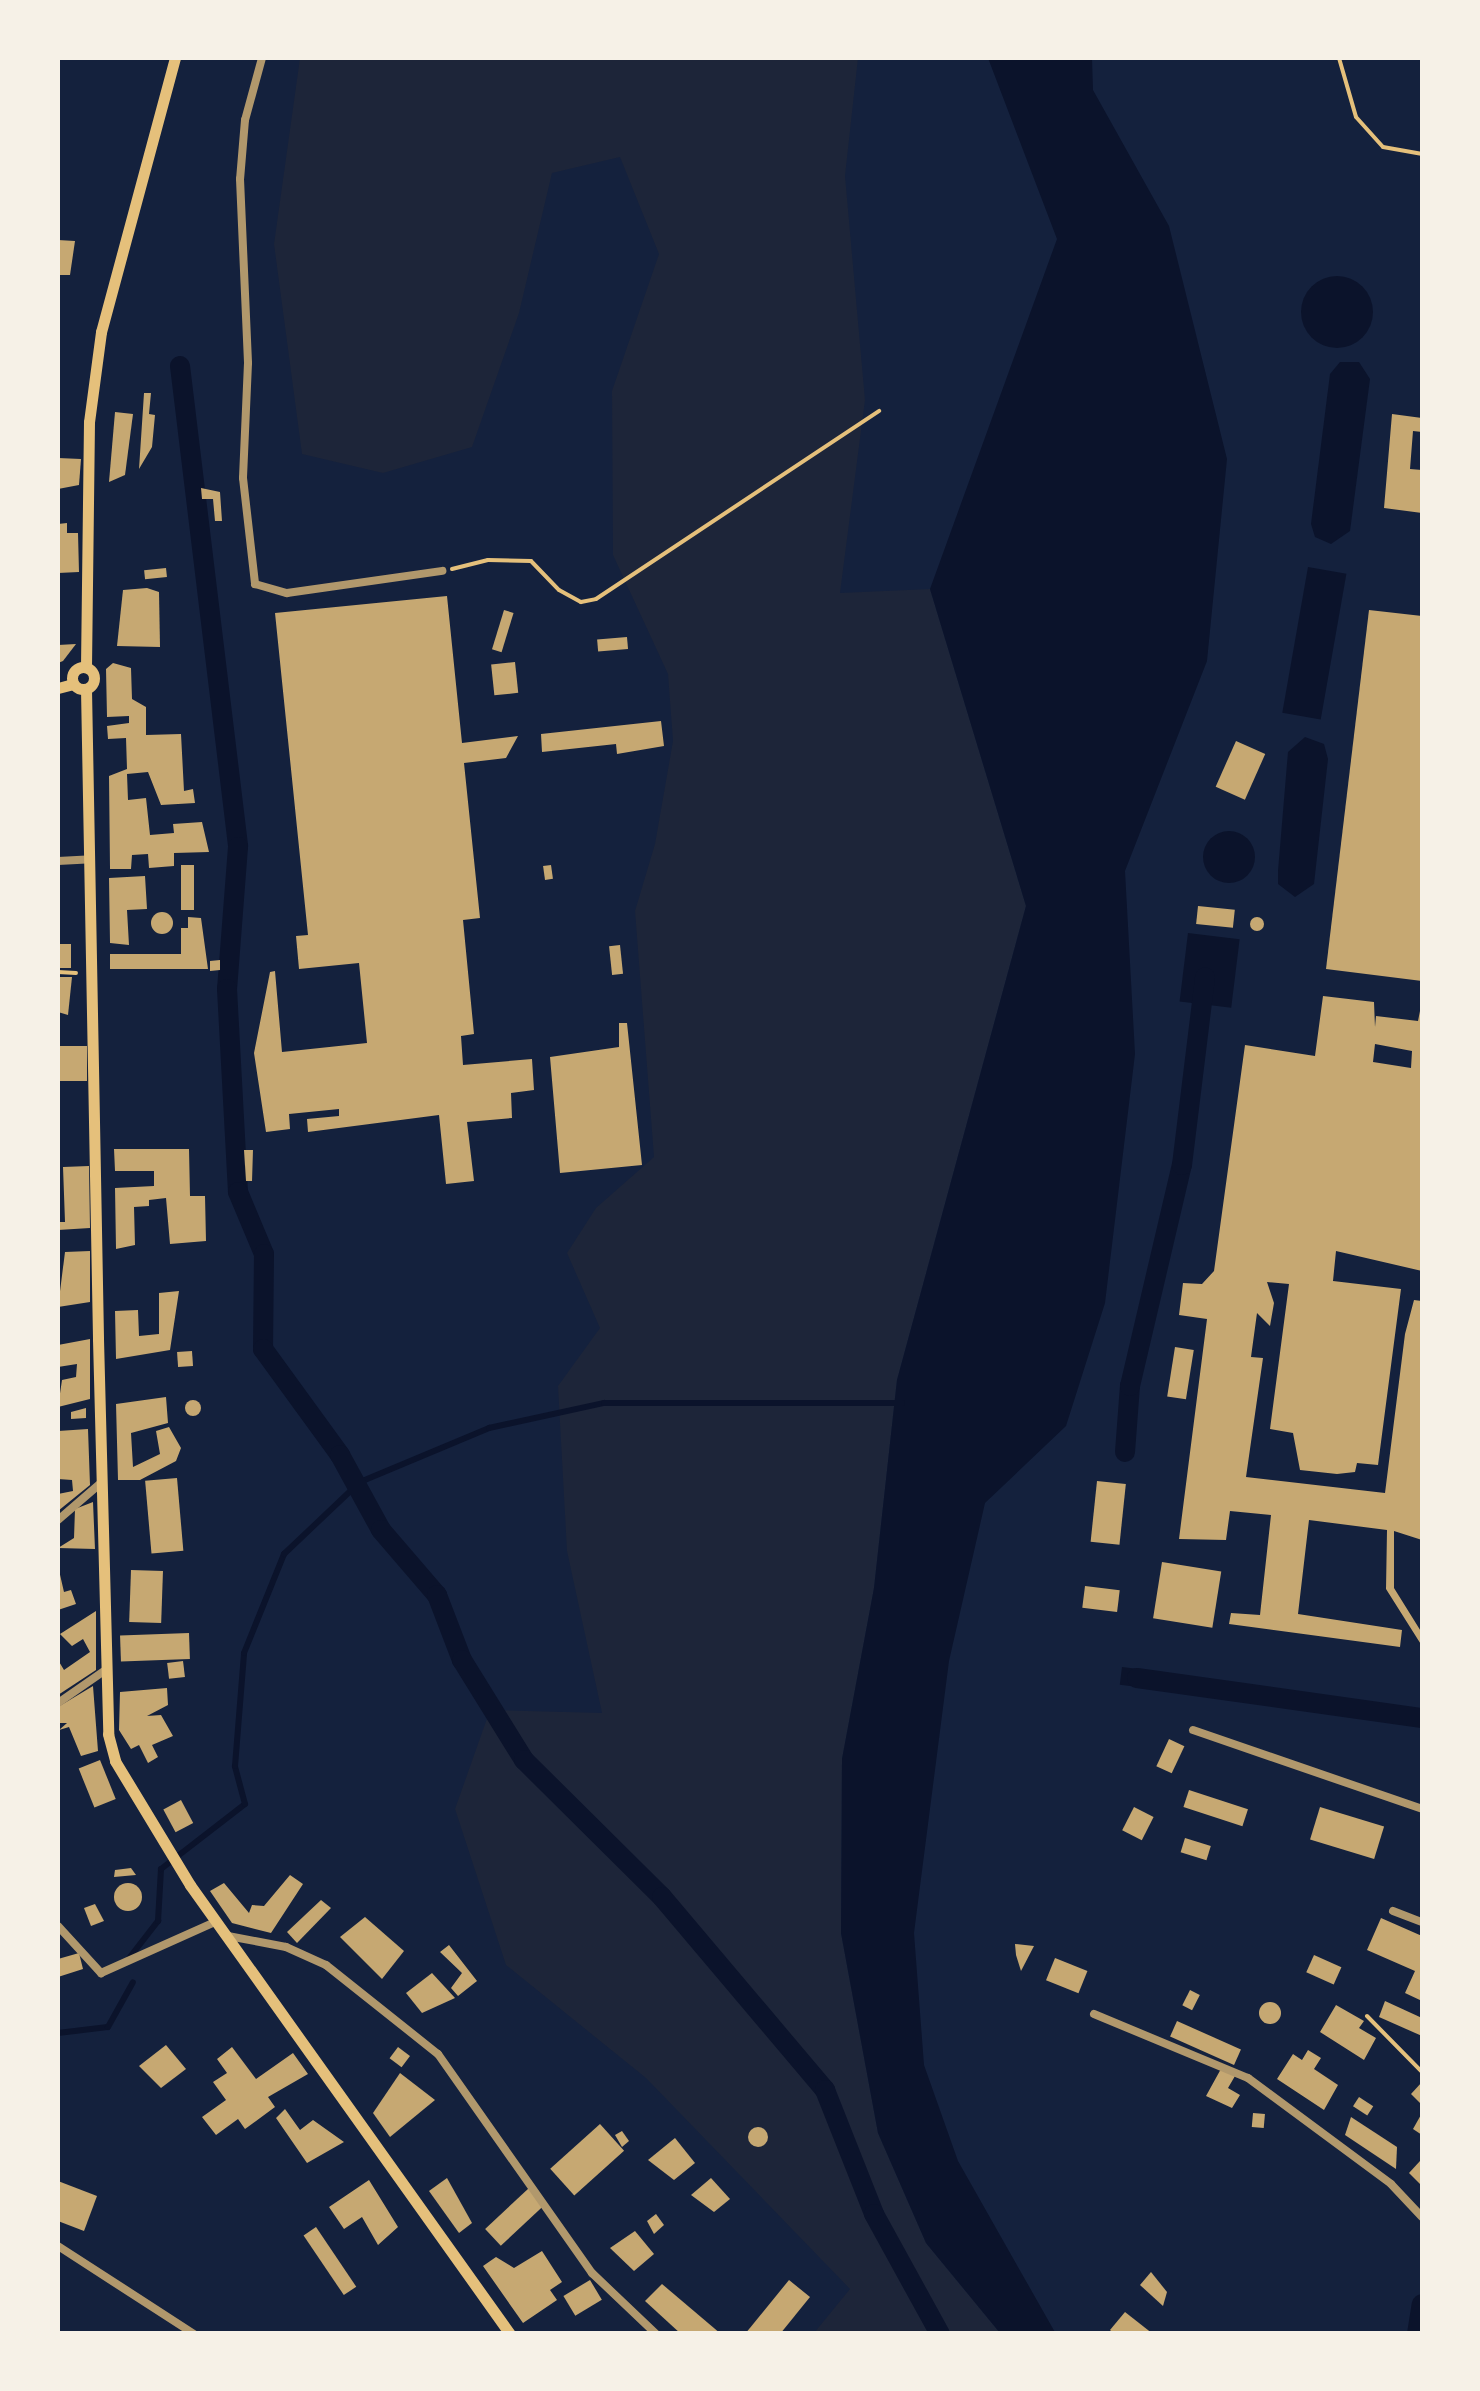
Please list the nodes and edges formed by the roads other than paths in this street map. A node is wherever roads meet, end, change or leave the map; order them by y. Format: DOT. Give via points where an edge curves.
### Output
graph roads {
  1 [pos="175,58"];
  2 [pos="262,58"];
  3 [pos="442,571"];
  4 [pos="86,667"];
  5 [pos="73,684"];
  6 [pos="58,688"];
  7 [pos="86,690"];
  8 [pos="92,859"];
  9 [pos="58,861"];
  10 [pos="102,1482"];
  11 [pos="58,1520"];
  12 [pos="107,1669"];
  13 [pos="58,1702"];
  14 [pos="1192,1730"];
  15 [pos="1422,1808"];
  16 [pos="1393,1911"];
  17 [pos="217,1921"];
  18 [pos="1422,1922"];
  19 [pos="58,1926"];
  20 [pos="228,1936"];
  21 [pos="1094,2014"];
  22 [pos="1422,2216"];
  23 [pos="58,2246"];
  24 [pos="194,2334"];
  25 [pos="510,2334"];
  26 [pos="656,2334"];
  1 -- 4 [label="main road" via="101,332 88,422"];
  2 -- 3 [label="street" via="245,120 240,179 248,363 243,478 255,584 287,593"];
  4 -- 5 [label="main road" via="76,670"];
  4 -- 7 [label="main road" via="95,679"];
  5 -- 6 [label="main road"];
  5 -- 7 [label="main road"];
  7 -- 8 [label="main road"];
  8 -- 9 [label="street"];
  8 -- 10 [label="main road"];
  10 -- 11 [label="street"];
  10 -- 12 [label="main road"];
  12 -- 13 [label="street"];
  12 -- 17 [label="main road" via="115,1761"];
  14 -- 15 [label="street"];
  16 -- 18 [label="street"];
  17 -- 19 [label="street" via="100,1972"];
  17 -- 20 [label="main road"];
  20 -- 25 [label="main road"];
  20 -- 26 [label="street" via="286,1947 326,1965 438,2054 592,2273"];
  21 -- 22 [label="street" via="1248,2078 1377,2172"];
  23 -- 24 [label="street"];
}
